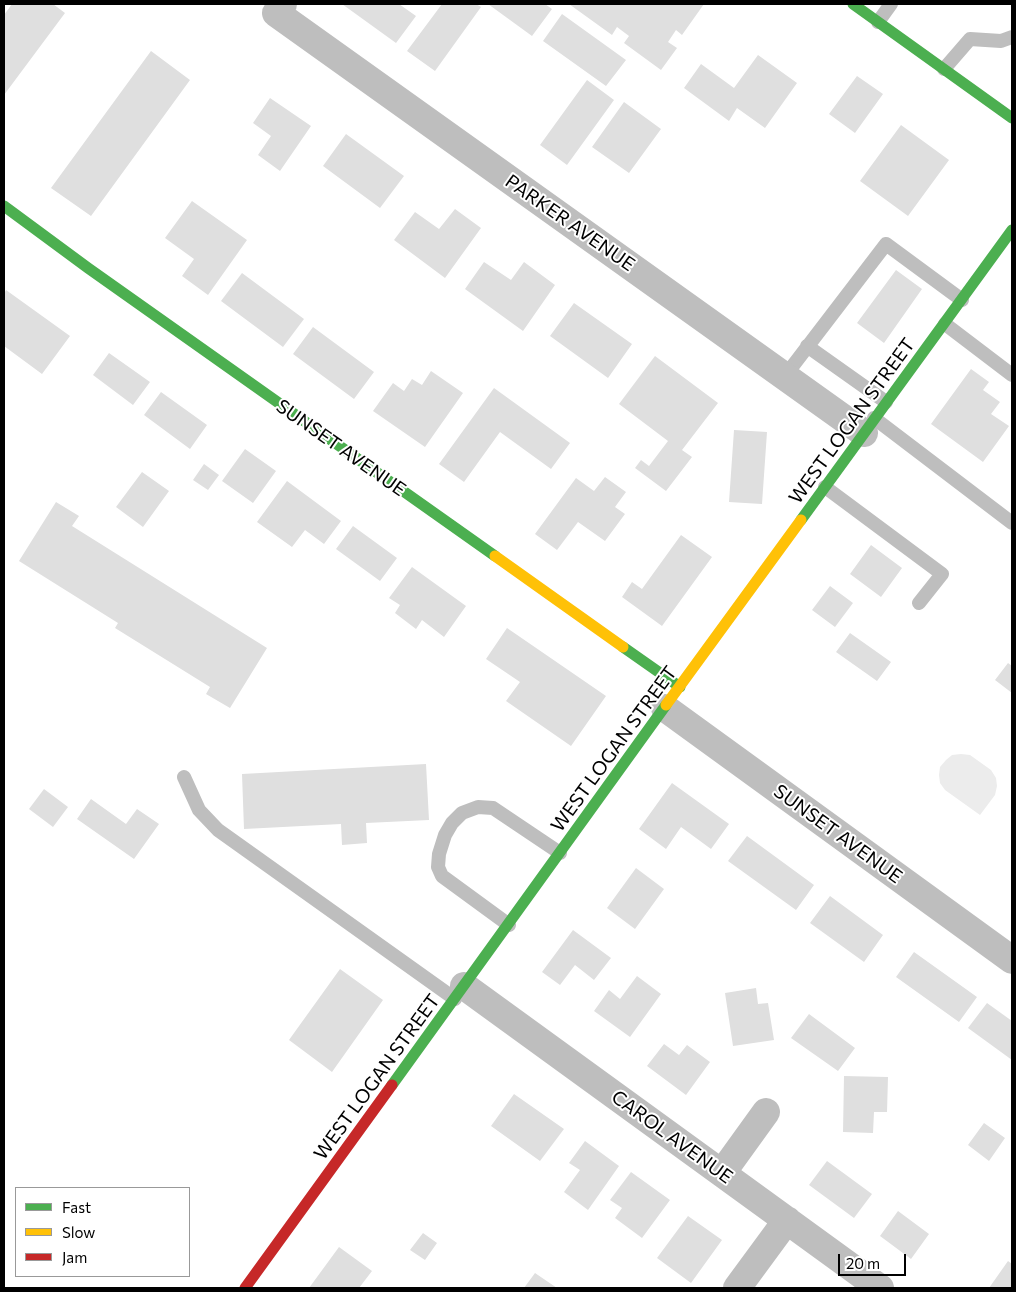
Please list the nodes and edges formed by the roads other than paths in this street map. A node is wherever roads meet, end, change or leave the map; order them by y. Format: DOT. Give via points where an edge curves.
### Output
graph roads {
  1 [pos="853,4"];
  2 [pos="892,4"];
  3 [pos="280,9"];
  4 [pos="878,22"];
  5 [pos="1012,37"];
  6 [pos="944,69"];
  7 [pos="1012,118"];
  8 [pos="5,210"];
  9 [pos="1012,230"];
  10 [pos="962,300"];
  11 [pos="945,324"];
  12 [pos="807,346"];
  13 [pos="1012,375"];
  14 [pos="785,376"];
  15 [pos="886,402"];
  16 [pos="869,426"];
  17 [pos="825,486"];
  18 [pos="1012,522"];
  19 [pos="919,603"];
  20 [pos="672,697"];
  21 [pos="184,777"];
  22 [pos="560,853"];
  23 [pos="509,925"];
  24 [pos="1012,960"];
  25 [pos="459,993"];
  26 [pos="766,1112"];
  27 [pos="722,1173"];
  28 [pos="787,1220"];
  29 [pos="245,1288"];
  30 [pos="737,1288"];
  31 [pos="880,1288"];
  1 -- 4 [label="street"];
  2 -- 4 [label="lane"];
  3 -- 14 [label="street, PARKER AVENUE"];
  4 -- 6 [label="street"];
  5 -- 6 [label="lane" via="1001,41 970,39"];
  6 -- 7 [label="street"];
  8 -- 20 [label="street, SUNSET AVENUE"];
  9 -- 10 [label="street, WEST LOGAN STREET"];
  10 -- 11 [label="street, WEST LOGAN STREET"];
  10 -- 12 [label="lane" via="886,244"];
  11 -- 13 [label="lane"];
  11 -- 15 [label="street, WEST LOGAN STREET"];
  12 -- 14 [label="lane"];
  12 -- 15 [label="lane"];
  14 -- 16 [label="street, PARKER AVENUE"];
  15 -- 16 [label="street, WEST LOGAN STREET"];
  16 -- 17 [label="street, WEST LOGAN STREET"];
  16 -- 18 [label="lane"];
  17 -- 19 [label="lane" via="942,574"];
  17 -- 20 [label="street, WEST LOGAN STREET"];
  20 -- 22 [label="street, WEST LOGAN STREET"];
  20 -- 24 [label="street, SUNSET AVENUE"];
  21 -- 25 [label="lane" via="199,810 218,830"];
  22 -- 23 [label="street, WEST LOGAN STREET"];
  22 -- 23 [label="lane" via="492,808 478,807 452,823 439,854 438,867 442,876"];
  23 -- 25 [label="street, WEST LOGAN STREET"];
  25 -- 27 [label="street, CAROL AVENUE"];
  25 -- 29 [label="street, WEST LOGAN STREET"];
  26 -- 27 [label="street"];
  27 -- 28 [label="street, CAROL AVENUE"];
  28 -- 30 [label="street"];
  28 -- 31 [label="street, CAROL AVENUE"];
}
